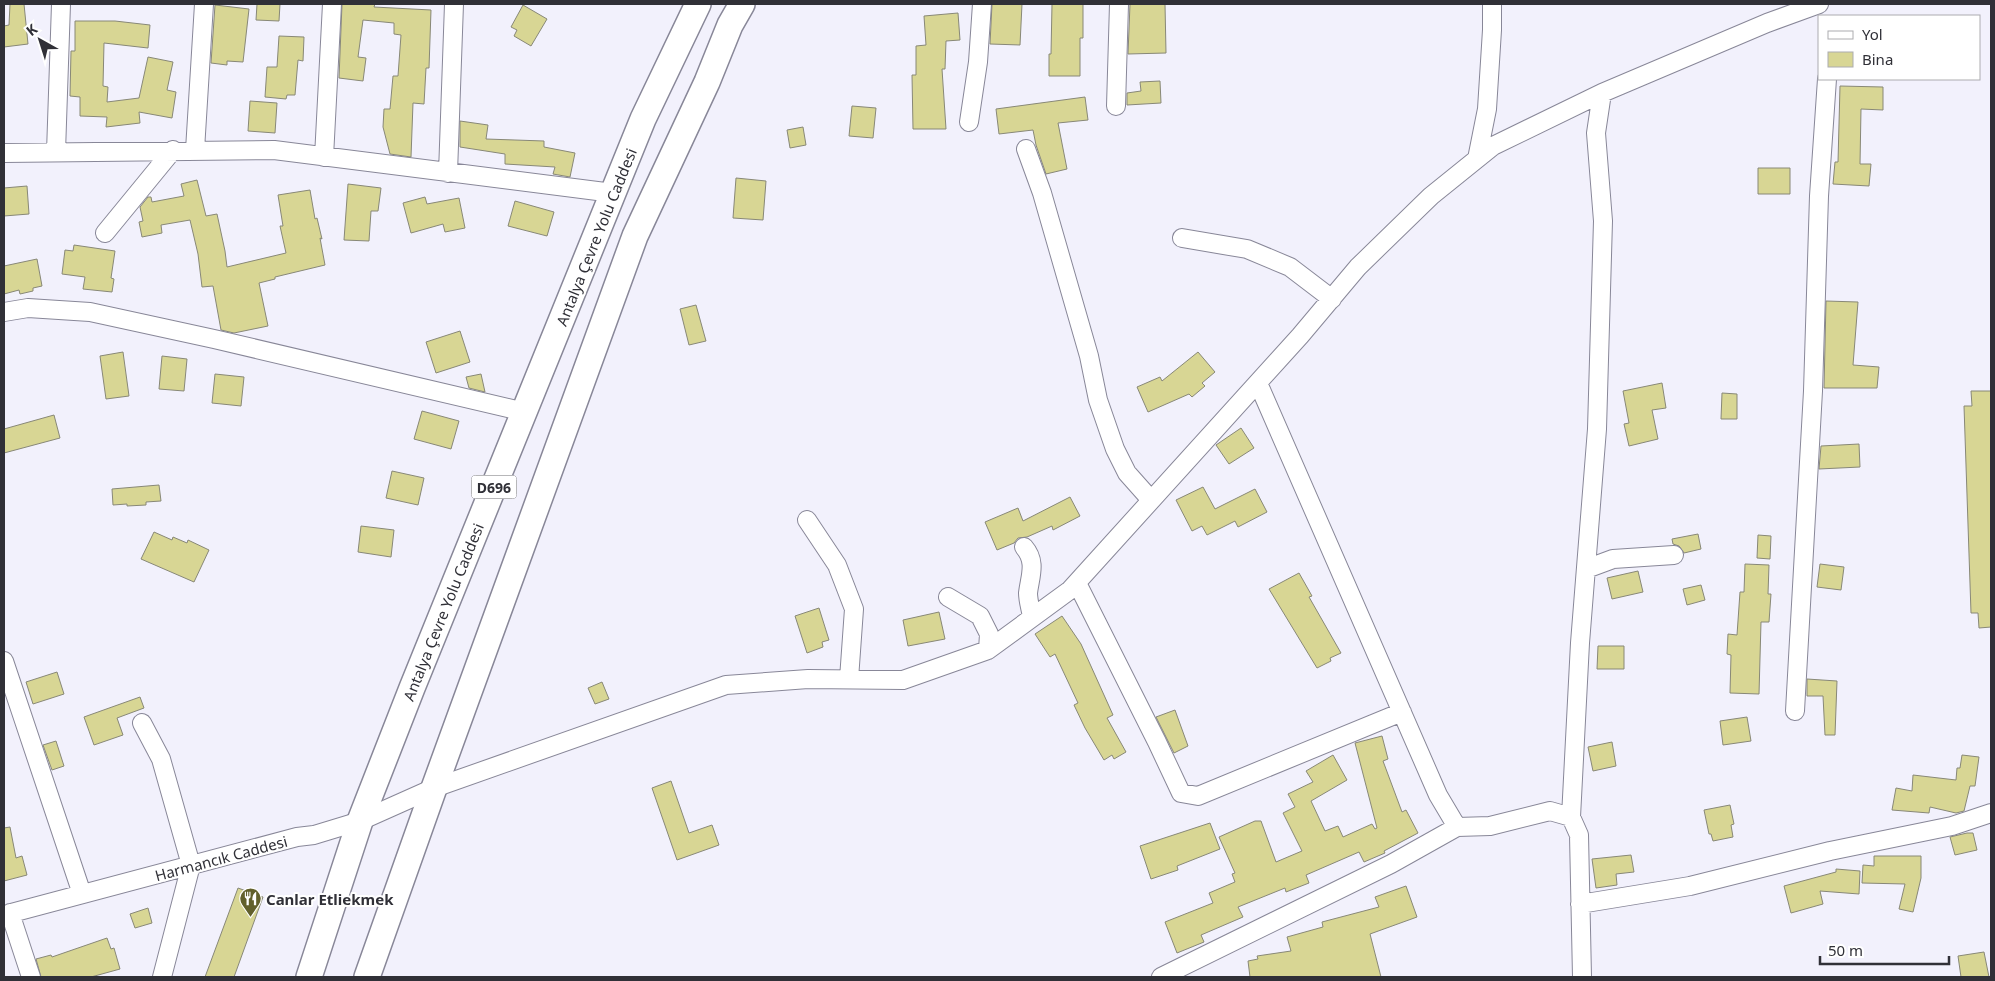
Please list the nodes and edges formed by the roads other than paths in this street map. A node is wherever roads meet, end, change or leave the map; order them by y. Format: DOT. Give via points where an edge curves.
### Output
graph roads {
  1 [pos="61,4"];
  2 [pos="204,4"];
  3 [pos="332,4"];
  4 [pos="454,4"];
  5 [pos="698,4"];
  6 [pos="742,4"];
  7 [pos="982,4"];
  8 [pos="1119,4"];
  9 [pos="1492,4"];
  10 [pos="1821,4"];
  11 [pos="1828,15"];
  12 [pos="1827,80"];
  13 [pos="1602,93"];
  14 [pos="1116,106"];
  15 [pos="969,122"];
  16 [pos="1026,149"];
  17 [pos="173,150"];
  18 [pos="195,150"];
  19 [pos="56,152"];
  20 [pos="4,153"];
  21 [pos="324,157"];
  22 [pos="1477,159"];
  23 [pos="448,173"];
  24 [pos="613,193"];
  25 [pos="105,233"];
  26 [pos="1182,238"];
  27 [pos="1332,299"];
  28 [pos="4,312"];
  29 [pos="1258,382"];
  30 [pos="525,412"];
  31 [pos="1152,500"];
  32 [pos="807,520"];
  33 [pos="1024,547"];
  34 [pos="1674,555"];
  35 [pos="1586,569"];
  36 [pos="1077,583"];
  37 [pos="948,597"];
  38 [pos="1032,617"];
  39 [pos="988,650"];
  40 [pos="4,661"];
  41 [pos="849,679"];
  42 [pos="1794,711"];
  43 [pos="1402,712"];
  44 [pos="142,723"];
  45 [pos="434,788"];
  46 [pos="1991,812"];
  47 [pos="1571,817"];
  48 [pos="360,821"];
  49 [pos="1457,826"];
  50 [pos="191,865"];
  51 [pos="82,894"];
  52 [pos="1580,904"];
  53 [pos="7,914"];
  54 [pos="31,977"];
  55 [pos="162,977"];
  56 [pos="309,977"];
  57 [pos="367,977"];
  58 [pos="1161,977"];
  59 [pos="1582,977"];
  1 -- 19 [label="street"];
  2 -- 18 [label="street"];
  3 -- 21 [label="street"];
  4 -- 23 [label="street"];
  5 -- 24 [label="highway, Antalya Çevre Yolu Caddesi / D696" via="643,119"];
  6 -- 45 [label="highway, D696" via="635,236"];
  7 -- 15 [label="street"];
  8 -- 14 [label="street"];
  9 -- 22 [label="street" via="1487,109"];
  10 -- 11 [label="street"];
  10 -- 13 [label="street, Harmancık Caddesi" via="1767,22"];
  12 -- 42 [label="street"];
  13 -- 22 [label="street, Harmancık Caddesi" via="1493,146"];
  13 -- 35 [label="street" via="1596,133 1603,221 1597,419"];
  16 -- 31 [label="street" via="1042,193 1089,356 1098,400 1115,449 1127,472"];
  17 -- 18 [label="street"];
  17 -- 19 [label="street"];
  17 -- 25 [label="street"];
  18 -- 21 [label="street" via="274,150"];
  19 -- 20 [label="street"];
  21 -- 23 [label="street"];
  22 -- 27 [label="street, Harmancık Caddesi" via="1431,196 1358,268"];
  23 -- 24 [label="street"];
  24 -- 30 [label="highway, Antalya Çevre Yolu Caddesi / D696"];
  26 -- 27 [label="street" via="1247,250 1290,267"];
  27 -- 29 [label="street, Harmancık Caddesi"];
  28 -- 30 [label="street" via="28,308 90,312"];
  29 -- 31 [label="street, Harmancık Caddesi"];
  29 -- 43 [label="street"];
  30 -- 48 [label="highway, Antalya Çevre Yolu Caddesi / D696"];
  31 -- 36 [label="street, Harmancık Caddesi"];
  32 -- 41 [label="street" via="837,565 854,609"];
  33 -- 38 [label="street" via="1033,562 1028,595"];
  34 -- 35 [label="street" via="1613,559"];
  35 -- 47 [label="street"];
  36 -- 38 [label="street, Harmancık Caddesi"];
  36 -- 43 [label="street" via="1181,794 1198,796"];
  37 -- 39 [label="street" via="980,616 989,634"];
  38 -- 39 [label="street, Harmancık Caddesi"];
  39 -- 41 [label="street, Harmancık Caddesi" via="903,680"];
  40 -- 51 [label="street"];
  41 -- 45 [label="street, Harmancık Caddesi" via="726,685"];
  43 -- 49 [label="street" via="1438,795"];
  44 -- 50 [label="street" via="161,759"];
  45 -- 48 [label="street, Harmancık Caddesi"];
  45 -- 57 [label="highway, D696"];
  46 -- 52 [label="street" via="1952,826 1830,851 1690,886"];
  47 -- 49 [label="street" via="1550,811 1490,826"];
  47 -- 52 [label="street" via="1579,835"];
  48 -- 50 [label="street, Harmancık Caddesi"];
  48 -- 56 [label="highway, Antalya Çevre Yolu Caddesi / D696"];
  49 -- 58 [label="street" via="1391,864"];
  50 -- 51 [label="street, Harmancık Caddesi"];
  50 -- 55 [label="street"];
  51 -- 53 [label="street, Harmancık Caddesi"];
  52 -- 59 [label="street"];
  53 -- 54 [label="street"];
}
